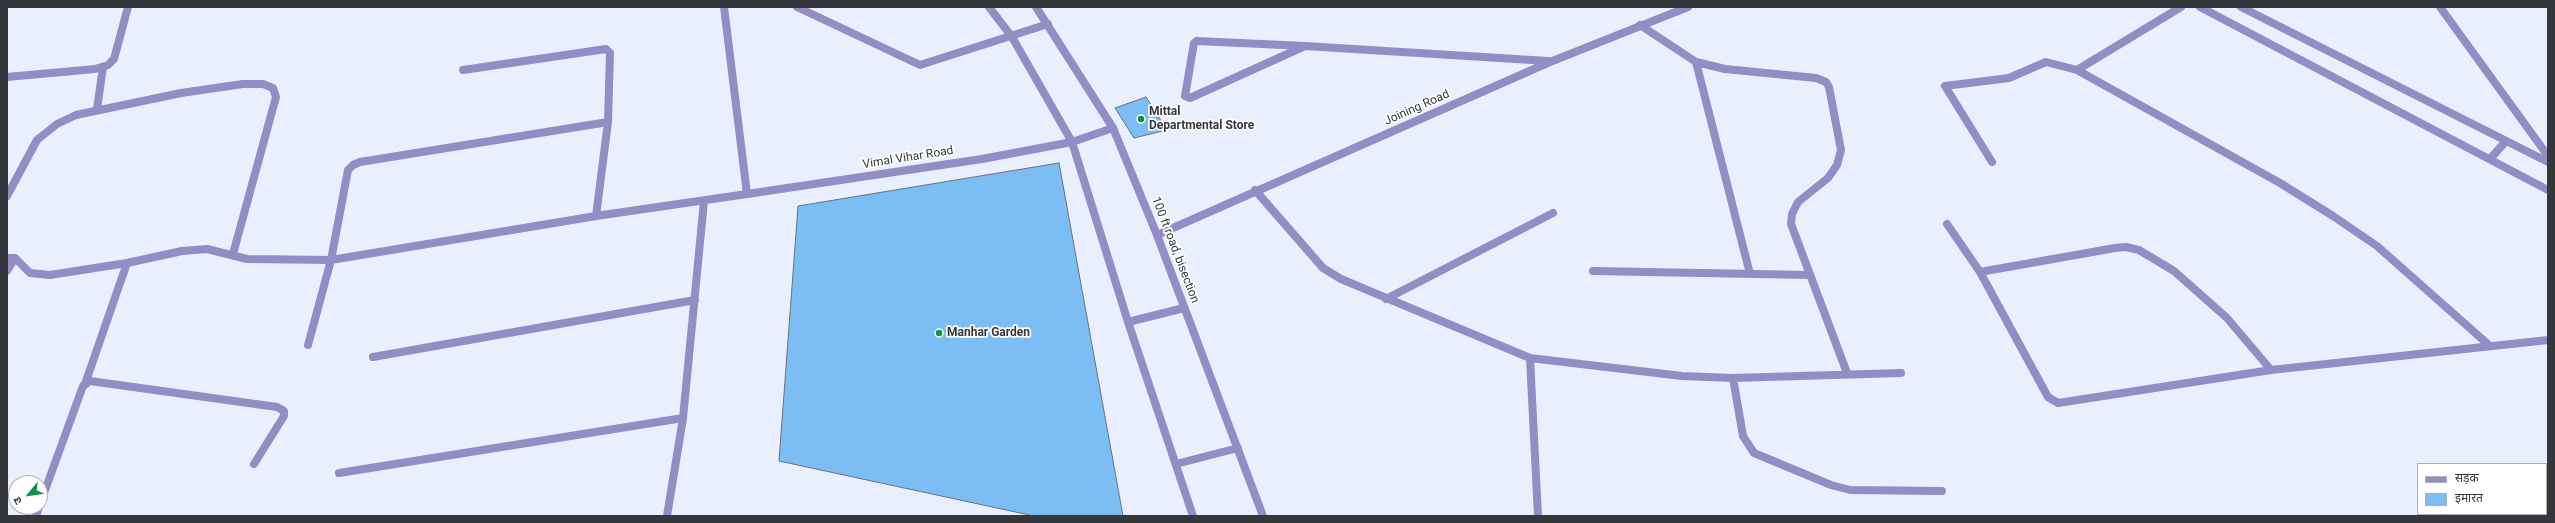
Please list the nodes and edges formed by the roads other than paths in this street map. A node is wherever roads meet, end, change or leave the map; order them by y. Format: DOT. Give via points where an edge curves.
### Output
graph roads {
  1 [pos="128,7"];
  2 [pos="724,7"];
  3 [pos="797,7"];
  4 [pos="989,7"];
  5 [pos="1036,7"];
  6 [pos="1688,7"];
  7 [pos="2181,7"];
  8 [pos="2200,7"];
  9 [pos="2241,7"];
  10 [pos="2440,7"];
  11 [pos="1048,24"];
  12 [pos="1640,25"];
  13 [pos="1012,37"];
  14 [pos="1305,46"];
  15 [pos="1550,62"];
  16 [pos="1696,62"];
  17 [pos="104,67"];
  18 [pos="463,70"];
  19 [pos="2077,70"];
  20 [pos="7,77"];
  21 [pos="97,109"];
  22 [pos="608,122"];
  23 [pos="1113,128"];
  24 [pos="2506,141"];
  25 [pos="1072,142"];
  26 [pos="2548,156"];
  27 [pos="2490,159"];
  28 [pos="1992,162"];
  29 [pos="2548,162"];
  30 [pos="1255,190"];
  31 [pos="2548,190"];
  32 [pos="747,194"];
  33 [pos="7,196"];
  34 [pos="704,201"];
  35 [pos="1553,212"];
  36 [pos="596,216"];
  37 [pos="1947,224"];
  38 [pos="1157,235"];
  39 [pos="233,254"];
  40 [pos="11,258"];
  41 [pos="331,260"];
  42 [pos="126,263"];
  43 [pos="7,271"];
  44 [pos="1593,271"];
  45 [pos="1980,272"];
  46 [pos="1750,274"];
  47 [pos="1810,275"];
  48 [pos="1386,299"];
  49 [pos="695,300"];
  50 [pos="1184,308"];
  51 [pos="1128,322"];
  52 [pos="2548,340"];
  53 [pos="308,345"];
  54 [pos="2490,346"];
  55 [pos="373,357"];
  56 [pos="1530,358"];
  57 [pos="2271,370"];
  58 [pos="1847,373"];
  59 [pos="1901,373"];
  60 [pos="1733,378"];
  61 [pos="85,384"];
  62 [pos="683,418"];
  63 [pos="1238,448"];
  64 [pos="254,464"];
  65 [pos="1176,464"];
  66 [pos="339,473"];
  67 [pos="48,484"];
  68 [pos="1942,491"];
  69 [pos="667,516"];
  70 [pos="1193,516"];
  71 [pos="1263,516"];
  72 [pos="1538,516"];
  1 -- 17 [label="street" via="114,59"];
  2 -- 32 [label="street"];
  3 -- 13 [label="street" via="920,65"];
  4 -- 13 [label="street"];
  5 -- 11 [label="street, 100 ft road, bisection"];
  6 -- 12 [label="street, Joining Road"];
  7 -- 19 [label="street"];
  8 -- 27 [label="street"];
  9 -- 24 [label="street"];
  10 -- 26 [label="street"];
  11 -- 13 [label="street"];
  11 -- 23 [label="street, 100 ft road, bisection"];
  12 -- 15 [label="street, Joining Road"];
  12 -- 16 [label="street"];
  13 -- 25 [label="street"];
  14 -- 14 [label="street" via="1190,98 1185,96 1195,42"];
  14 -- 15 [label="street"];
  15 -- 30 [label="street, Joining Road"];
  16 -- 46 [label="street"];
  16 -- 47 [label="street" via="1725,69 1816,78 1826,82 1829,87 1841,150 1837,166 1828,178 1798,202 1792,214 1791,224"];
  17 -- 20 [label="street"];
  17 -- 21 [label="street"];
  18 -- 22 [label="street" via="606,49 610,54"];
  19 -- 28 [label="street" via="2046,62 2009,78 1945,86"];
  19 -- 54 [label="street" via="2213,145 2333,216 2377,246"];
  21 -- 33 [label="street" via="57,124 37,140"];
  21 -- 39 [label="street" via="243,84 263,84 273,88 276,97"];
  22 -- 36 [label="street"];
  22 -- 41 [label="street" via="353,165 348,170"];
  23 -- 25 [label="street, Vimal Vihar Road"];
  23 -- 38 [label="street, 100 ft road, bisection"];
  24 -- 27 [label="street"];
  24 -- 29 [label="street"];
  25 -- 32 [label="street, Vimal Vihar Road" via="982,159"];
  25 -- 51 [label="street"];
  27 -- 31 [label="street"];
  30 -- 38 [label="street, Joining Road"];
  30 -- 48 [label="street" via="1323,268"];
  32 -- 34 [label="street, Vimal Vihar Road"];
  34 -- 36 [label="street, Vimal Vihar Road"];
  34 -- 49 [label="street"];
  35 -- 48 [label="street"];
  36 -- 41 [label="street, Vimal Vihar Road"];
  37 -- 45 [label="street"];
  38 -- 50 [label="street, 100 ft road, bisection"];
  39 -- 41 [label="street, Vimal Vihar Road" via="247,259"];
  39 -- 42 [label="street, Vimal Vihar Road" via="201,249"];
  40 -- 42 [label="street, Vimal Vihar Road" via="30,273 50,275"];
  40 -- 43 [label="street"];
  41 -- 53 [label="street"];
  42 -- 61 [label="street" via="112,311"];
  44 -- 46 [label="street"];
  45 -- 57 [label="street" via="2115,248 2139,250 2174,271 2227,318"];
  45 -- 57 [label="street" via="2048,397 2058,403"];
  46 -- 47 [label="street"];
  47 -- 58 [label="street"];
  48 -- 56 [label="street"];
  49 -- 55 [label="street"];
  49 -- 62 [label="street"];
  50 -- 51 [label="street"];
  50 -- 63 [label="street, 100 ft road, bisection"];
  51 -- 65 [label="street"];
  52 -- 54 [label="street"];
  54 -- 57 [label="street"];
  56 -- 60 [label="street" via="1682,376"];
  56 -- 72 [label="street"];
  58 -- 59 [label="street"];
  58 -- 60 [label="street"];
  60 -- 68 [label="street" via="1743,436 1754,453 1831,485 1850,490"];
  61 -- 64 [label="street" via="94,380 277,406 284,411 284,416"];
  61 -- 67 [label="street"];
  62 -- 66 [label="street"];
  62 -- 69 [label="street"];
  63 -- 65 [label="street"];
  63 -- 71 [label="street, 100 ft road, bisection"];
  65 -- 70 [label="street"];
}
